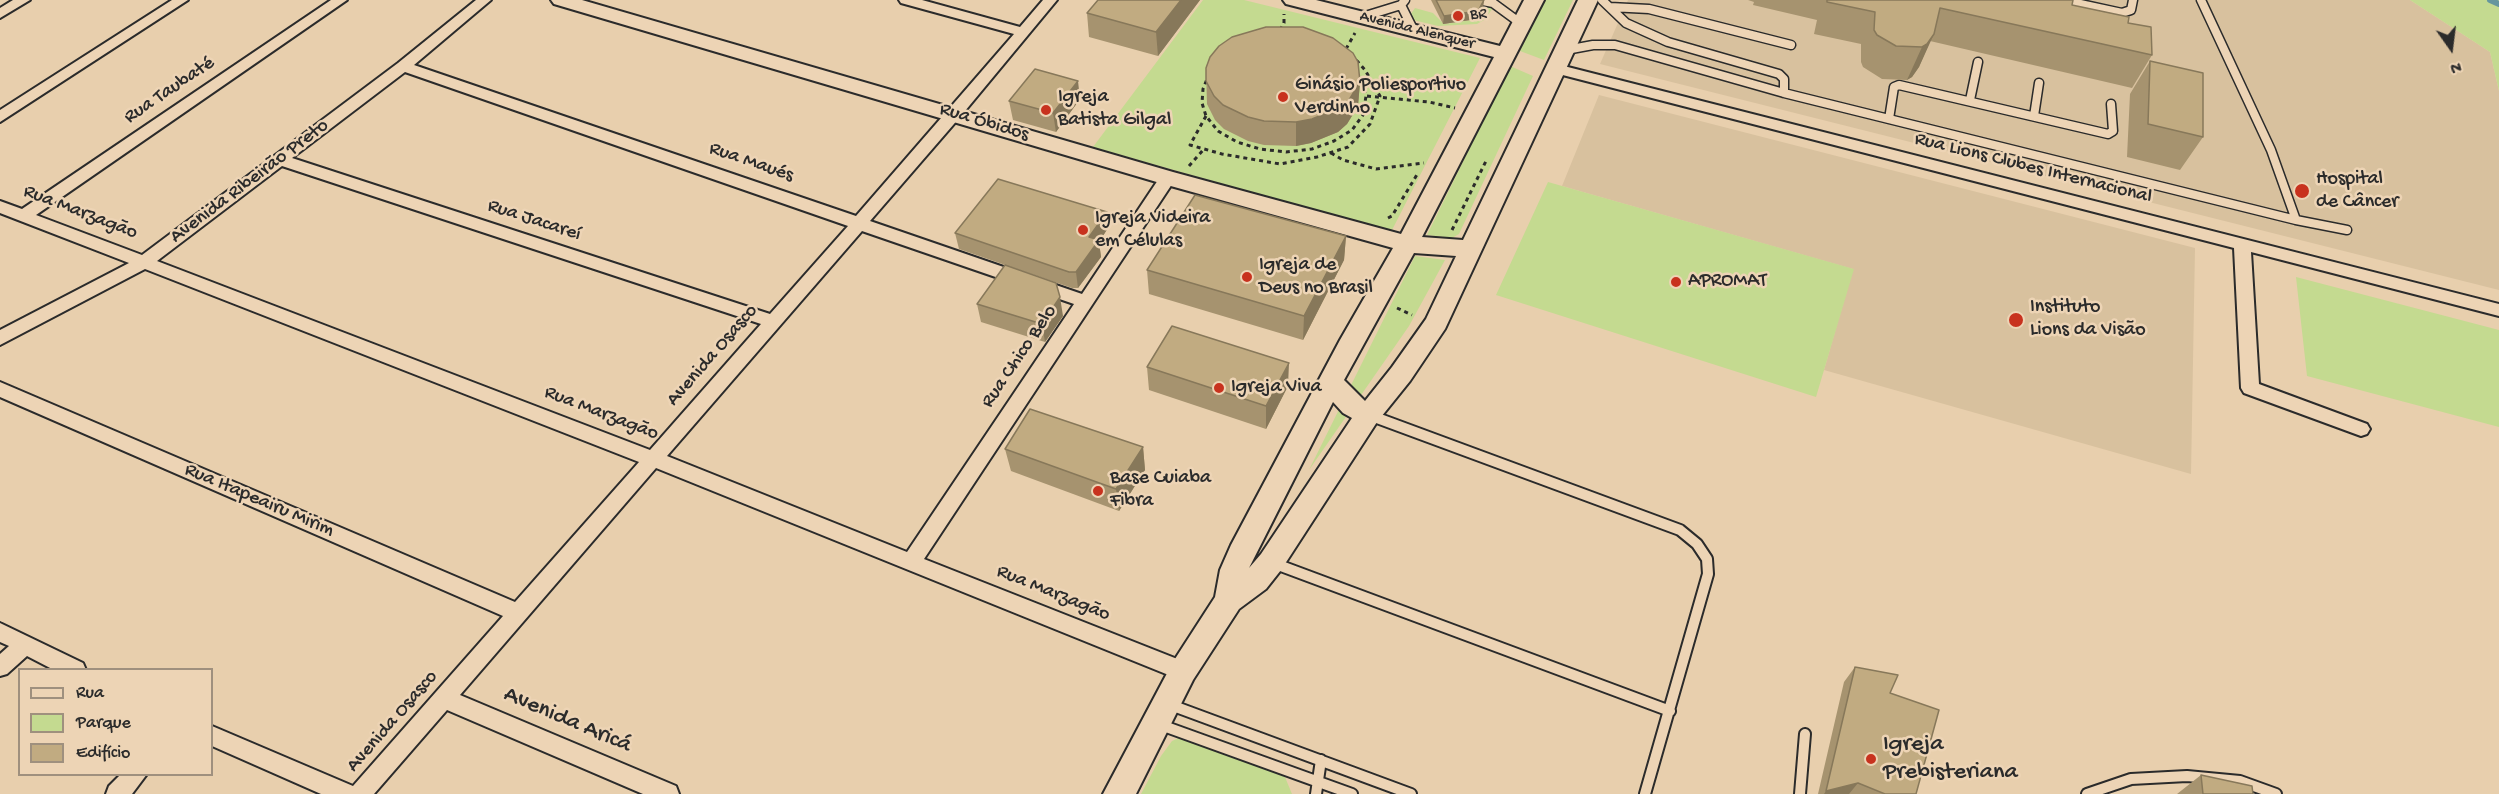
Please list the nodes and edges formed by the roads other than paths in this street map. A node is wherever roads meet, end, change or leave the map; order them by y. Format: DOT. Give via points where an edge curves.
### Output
graph roads {
  1 [pos="23,0"];
  2 [pos="181,0"];
  3 [pos="340,0"];
  4 [pos="484,0"];
  5 [pos="561,0"];
  6 [pos="906,0"];
  7 [pos="1050,0"];
  8 [pos="1478,0"];
  9 [pos="1534,0"];
  10 [pos="1588,0"];
  11 [pos="1602,0"];
  12 [pos="2133,0"];
  13 [pos="2201,0"];
  14 [pos="1494,1"];
  15 [pos="1403,3"];
  16 [pos="2076,3"];
  17 [pos="1289,6"];
  18 [pos="1610,7"];
  19 [pos="0,14"];
  20 [pos="1364,18"];
  21 [pos="1523,25"];
  22 [pos="1414,31"];
  23 [pos="1024,32"];
  24 [pos="1791,45"];
  25 [pos="1506,54"];
  26 [pos="1560,60"];
  27 [pos="1978,62"];
  28 [pos="403,66"];
  29 [pos="2039,83"];
  30 [pos="1784,93"];
  31 [pos="1970,100"];
  32 [pos="2111,104"];
  33 [pos="955,114"];
  34 [pos="2034,116"];
  35 [pos="0,117"];
  36 [pos="1889,119"];
  37 [pos="281,160"];
  38 [pos="1175,176"];
  39 [pos="0,207"];
  40 [pos="23,216"];
  41 [pos="2296,220"];
  42 [pos="860,223"];
  43 [pos="2347,230"];
  44 [pos="1407,244"];
  45 [pos="2242,244"];
  46 [pos="1472,249"];
  47 [pos="145,262"];
  48 [pos="1084,301"];
  49 [pos="2499,310"];
  50 [pos="773,321"];
  51 [pos="0,338"];
  52 [pos="1330,382"];
  53 [pos="0,389"];
  54 [pos="1368,415"];
  55 [pos="2361,429"];
  56 [pos="653,459"];
  57 [pos="911,562"];
  58 [pos="1271,562"];
  59 [pos="1228,600"];
  60 [pos="518,613"];
  61 [pos="0,632"];
  62 [pos="26,644"];
  63 [pos="0,667"];
  64 [pos="74,668"];
  65 [pos="1183,670"];
  66 [pos="444,698"];
  67 [pos="1670,711"];
  68 [pos="1161,713"];
  69 [pos="1805,734"];
  70 [pos="213,736"];
  71 [pos="1321,760"];
  72 [pos="134,776"];
  73 [pos="1319,782"];
  74 [pos="117,794"];
  75 [pos="346,794"];
  76 [pos="360,794"];
  77 [pos="668,794"];
  78 [pos="1119,794"];
  79 [pos="1316,794"];
  80 [pos="1352,794"];
  81 [pos="1411,794"];
  82 [pos="1645,794"];
  83 [pos="1800,794"];
  84 [pos="2087,794"];
  85 [pos="2276,794"];
  1 -- 19 [label="street"];
  2 -- 35 [label="street"];
  3 -- 40 [label="street, Rua Taubaté"];
  4 -- 28 [label="street, Avenida Ribeirão Preto"];
  5 -- 33 [label="main road, Rua Óbidos"];
  6 -- 23 [label="street"];
  7 -- 23 [label="street, Avenida Osasco"];
  8 -- 14 [label="lane"];
  9 -- 21 [label="main road"];
  10 -- 26 [label="main road"];
  11 -- 18 [label="lane"];
  12 -- 16 [label="lane" via="2131,10 2122,13"];
  13 -- 41 [label="lane" via="2271,150"];
  14 -- 21 [label="lane"];
  15 -- 20 [label="lane"];
  15 -- 22 [label="lane"];
  17 -- 20 [label="main road, Avenida Alenquer"];
  18 -- 24 [label="lane" via="1649,9"];
  18 -- 30 [label="lane" via="1626,23 1678,46 1779,74 1784,79"];
  20 -- 22 [label="main road, Avenida Alenquer"];
  21 -- 25 [label="main road"];
  22 -- 25 [label="main road, Avenida Alenquer"];
  23 -- 33 [label="street, Avenida Osasco"];
  25 -- 44 [label="main road"];
  26 -- 30 [label="lane" via="1593,45 1616,45"];
  26 -- 45 [label="street, Rua Lions Clubes Internacional"];
  26 -- 46 [label="main road"];
  27 -- 31 [label="lane"];
  28 -- 37 [label="street, Avenida Ribeirão Preto"];
  28 -- 42 [label="street, Rua Maués"];
  29 -- 34 [label="lane"];
  30 -- 36 [label="lane"];
  31 -- 34 [label="lane"];
  31 -- 36 [label="lane" via="1899,85 1894,87"];
  32 -- 34 [label="lane" via="2113,131 2108,134"];
  33 -- 38 [label="main road, Rua Óbidos"];
  33 -- 42 [label="street, Avenida Osasco"];
  36 -- 41 [label="lane"];
  37 -- 47 [label="street, Avenida Ribeirão Preto"];
  37 -- 50 [label="street, Rua Jacareí"];
  38 -- 44 [label="main road, Rua Óbidos"];
  38 -- 48 [label="street, Rua Chico Belo"];
  39 -- 40 [label="street, Rua Marzagão"];
  40 -- 47 [label="street, Rua Marzagão"];
  41 -- 43 [label="lane"];
  42 -- 48 [label="street, Rua Maués"];
  42 -- 50 [label="street, Avenida Osasco"];
  44 -- 46 [label="main road, Rua Óbidos"];
  44 -- 52 [label="main road"];
  45 -- 49 [label="street, Rua Lions Clubes Internacional"];
  45 -- 55 [label="street" via="2250,388"];
  46 -- 54 [label="main road" via="1436,323"];
  47 -- 51 [label="street, Avenida Ribeirão Preto"];
  47 -- 56 [label="street, Rua Marzagão"];
  48 -- 57 [label="street, Rua Chico Belo"];
  50 -- 56 [label="street, Avenida Osasco"];
  52 -- 54 [label="main road" via="1352,406"];
  52 -- 59 [label="main road" via="1241,553"];
  53 -- 60 [label="street, Rua Itapeairu Mirim"];
  54 -- 58 [label="main road"];
  54 -- 67 [label="lane" via="1680,530 1697,544 1707,559 1708,574"];
  56 -- 57 [label="street, Rua Marzagão"];
  56 -- 60 [label="street, Avenida Osasco"];
  57 -- 65 [label="street, Rua Marzagão"];
  58 -- 59 [label="main road" via="1256,580"];
  58 -- 67 [label="lane"];
  59 -- 65 [label="main road"];
  60 -- 66 [label="street, Avenida Osasco"];
  61 -- 62 [label="street"];
  62 -- 63 [label="street"];
  62 -- 64 [label="street"];
  65 -- 68 [label="main road"];
  66 -- 76 [label="street, Avenida Osasco"];
  66 -- 77 [label="street, Avenida Aricá"];
  67 -- 82 [label="lane"];
  68 -- 71 [label="lane"];
  68 -- 73 [label="lane"];
  68 -- 78 [label="main road"];
  69 -- 83 [label="lane"];
  70 -- 75 [label="street"];
  71 -- 73 [label="lane"];
  71 -- 81 [label="lane"];
  72 -- 74 [label="street"];
  73 -- 79 [label="lane"];
  73 -- 80 [label="lane"];
  84 -- 85 [label="lane" via="2131,779 2187,776 2240,781"];
}
